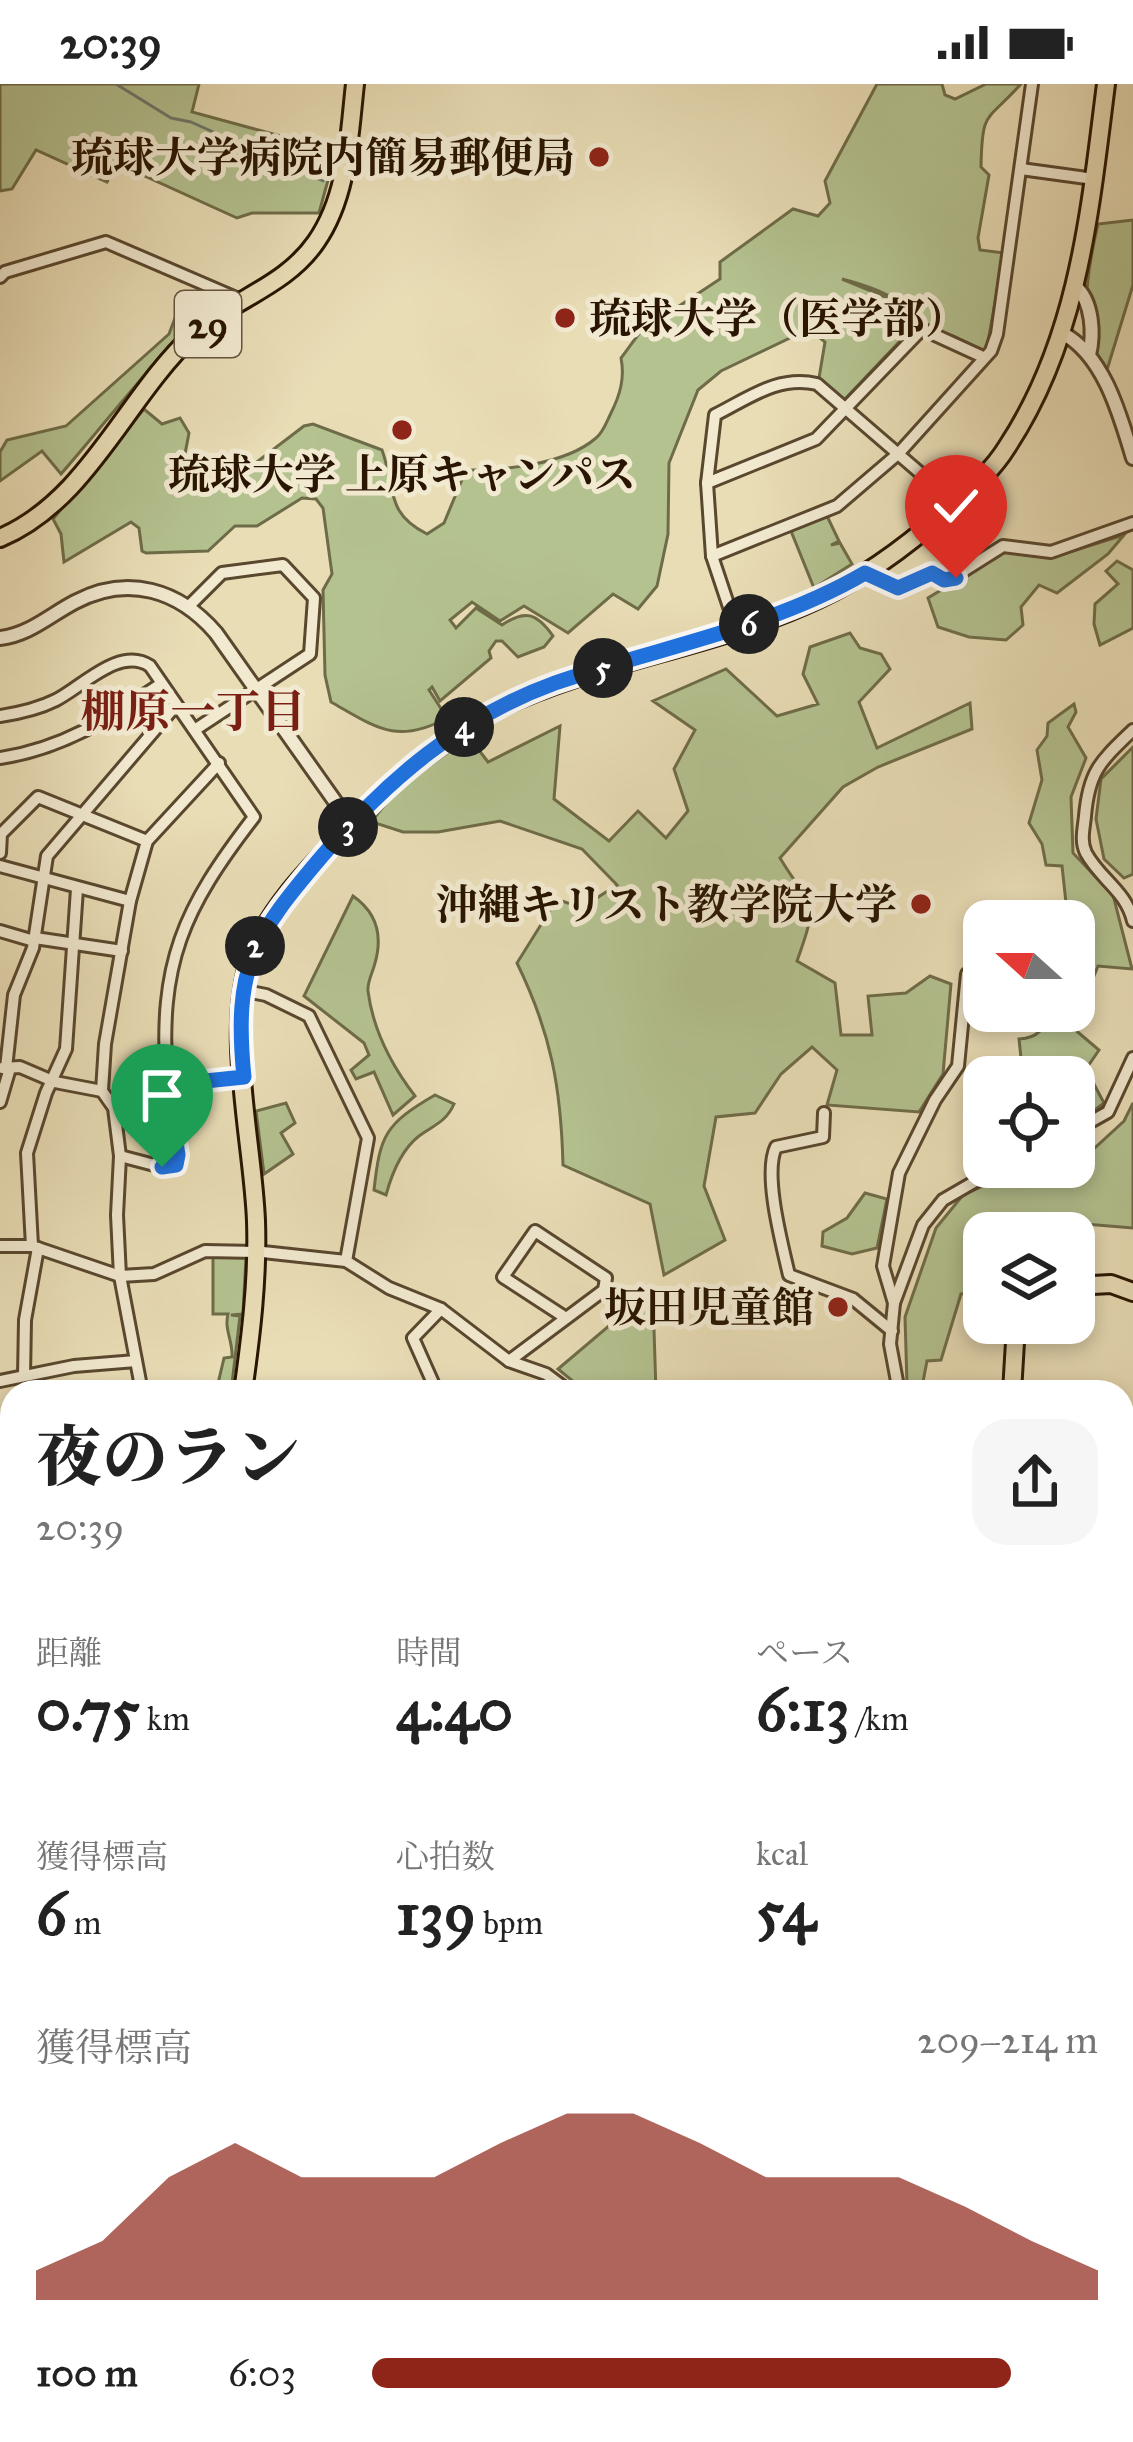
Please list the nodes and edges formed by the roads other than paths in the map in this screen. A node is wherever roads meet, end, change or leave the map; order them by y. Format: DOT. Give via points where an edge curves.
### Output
graph roads {
  1 [pos="355,84"];
  2 [pos="1032,84"];
  3 [pos="1106,84"];
  4 [pos="1021,169"];
  5 [pos="1094,179"];
  6 [pos="0,277"];
  7 [pos="1075,286"];
  8 [pos="244,301"];
  9 [pos="1062,333"];
  10 [pos="1089,355"];
  11 [pos="983,357"];
  12 [pos="844,405"];
  13 [pos="898,453"];
  14 [pos="1133,458"];
  15 [pos="707,483"];
  16 [pos="955,503"];
  17 [pos="1133,524"];
  18 [pos="0,538"];
  19 [pos="712,556"];
  20 [pos="865,573"];
  21 [pos="190,605"];
  22 [pos="736,628"];
  23 [pos="0,638"];
  24 [pos="161,684"];
  25 [pos="256,690"];
  26 [pos="176,705"];
  27 [pos="0,716"];
  28 [pos="196,729"];
  29 [pos="1133,730"];
  30 [pos="0,758"];
  31 [pos="219,763"];
  32 [pos="80,815"];
  33 [pos="351,824"];
  34 [pos="0,834"];
  35 [pos="147,841"];
  36 [pos="0,853"];
  37 [pos="0,866"];
  38 [pos="44,879"];
  39 [pos="77,889"];
  40 [pos="130,901"];
  41 [pos="1133,922"];
  42 [pos="0,931"];
  43 [pos="34,940"];
  44 [pos="73,944"];
  45 [pos="122,951"];
  46 [pos="241,990"];
  47 [pos="963,1015"];
  48 [pos="1133,1058"];
  49 [pos="5,1068"];
  50 [pos="244,1077"];
  51 [pos="55,1082"];
  52 [pos="167,1085"];
  53 [pos="102,1091"];
  54 [pos="0,1102"];
  55 [pos="824,1113"];
  56 [pos="1095,1119"];
  57 [pos="120,1156"];
  58 [pos="964,1188"];
  59 [pos="0,1246"];
  60 [pos="35,1247"];
  61 [pos="256,1252"];
  62 [pos="346,1261"];
  63 [pos="120,1276"];
  64 [pos="1095,1285"];
  65 [pos="1133,1292"];
  66 [pos="895,1303"];
  67 [pos="441,1310"];
  68 [pos="566,1318"];
  69 [pos="892,1331"];
  70 [pos="1017,1344"];
  71 [pos="509,1360"];
  72 [pos="136,1361"];
  73 [pos="24,1376"];
  74 [pos="5,1380"];
  75 [pos="140,1380"];
  76 [pos="245,1380"];
  77 [pos="431,1380"];
  78 [pos="554,1380"];
  79 [pos="897,1380"];
  80 [pos="1012,1380"];
  1 -- 8 [label="main road, 29" via="342,186 327,223 294,268"];
  2 -- 4 [label="street"];
  3 -- 5 [label="main road"];
  4 -- 5 [label="street"];
  4 -- 11 [label="street" via="997,334"];
  5 -- 7 [label="main road"];
  6 -- 8 [label="street" via="106,242"];
  7 -- 9 [label="main road"];
  7 -- 10 [label="street" via="1086,299"];
  8 -- 18 [label="main road, 29" via="181,347 58,498"];
  9 -- 10 [label="street"];
  9 -- 16 [label="main road" via="1006,449"];
  10 -- 14 [label="street"];
  11 -- 12 [label="street" via="922,329"];
  11 -- 13 [label="street"];
  12 -- 13 [label="street"];
  12 -- 15 [label="street" via="816,439"];
  12 -- 15 [label="street" via="817,384 794,380 716,415"];
  13 -- 16 [label="street"];
  13 -- 19 [label="street" via="837,506"];
  15 -- 19 [label="street"];
  16 -- 20 [label="main road"];
  17 -- 20 [label="street" via="1051,552 1003,546 949,580 932,573 898,588"];
  19 -- 22 [label="street"];
  20 -- 22 [label="main road"];
  21 -- 23 [label="street" via="121,587"];
  21 -- 25 [label="street"];
  21 -- 25 [label="street" via="222,572 283,565 314,598 310,654"];
  22 -- 33 [label="main road" via="554,684 488,713 426,753"];
  24 -- 26 [label="street"];
  24 -- 27 [label="street" via="150,666 132,658 33,710"];
  24 -- 30 [label="street" via="71,739"];
  25 -- 28 [label="street"];
  25 -- 33 [label="street"];
  26 -- 28 [label="street"];
  26 -- 32 [label="street"];
  28 -- 31 [label="street"];
  29 -- 41 [label="street" via="1096,766 1082,840 1123,894"];
  31 -- 35 [label="street"];
  31 -- 52 [label="street" via="254,818 212,872 177,940"];
  32 -- 34 [label="street" via="38,796"];
  32 -- 35 [label="street"];
  32 -- 38 [label="street" via="47,856"];
  33 -- 46 [label="main road" via="271,919"];
  34 -- 36 [label="street"];
  35 -- 40 [label="street"];
  37 -- 38 [label="street"];
  38 -- 39 [label="street"];
  38 -- 43 [label="street"];
  39 -- 40 [label="street"];
  39 -- 44 [label="street"];
  40 -- 45 [label="street"];
  42 -- 43 [label="street"];
  43 -- 44 [label="street"];
  43 -- 49 [label="street" via="17,980"];
  44 -- 45 [label="street"];
  44 -- 51 [label="street" via="67,1049"];
  45 -- 53 [label="street"];
  46 -- 50 [label="main road"];
  46 -- 62 [label="street" via="309,1016 368,1138"];
  47 -- 66 [label="street" via="958,1066 899,1173 883,1266"];
  48 -- 56 [label="street" via="1108,1112"];
  49 -- 51 [label="street"];
  49 -- 54 [label="street"];
  50 -- 52 [label="street"];
  50 -- 61 [label="main road"];
  51 -- 53 [label="street"];
  51 -- 60 [label="street" via="27,1153"];
  52 -- 57 [label="street" via="176,1165"];
  53 -- 57 [label="street" via="114,1108"];
  55 -- 69 [label="street" via="823,1137 772,1154 789,1275 835,1290"];
  57 -- 63 [label="street"];
  58 -- 66 [label="street" via="923,1226"];
  59 -- 60 [label="street"];
  60 -- 63 [label="street"];
  60 -- 73 [label="street"];
  61 -- 62 [label="street"];
  61 -- 63 [label="street" via="205,1251 154,1274"];
  61 -- 76 [label="main road"];
  62 -- 67 [label="street"];
  63 -- 72 [label="street"];
  64 -- 65 [label="main road"];
  66 -- 69 [label="street"];
  67 -- 71 [label="street"];
  67 -- 77 [label="street" via="413,1338"];
  68 -- 68 [label="street" via="604,1290 606,1278 535,1231 503,1277"];
  68 -- 71 [label="street"];
  69 -- 79 [label="street"];
  70 -- 80 [label="main road"];
  71 -- 78 [label="street"];
  72 -- 73 [label="street"];
  72 -- 75 [label="street"];
  73 -- 74 [label="street"];
}
